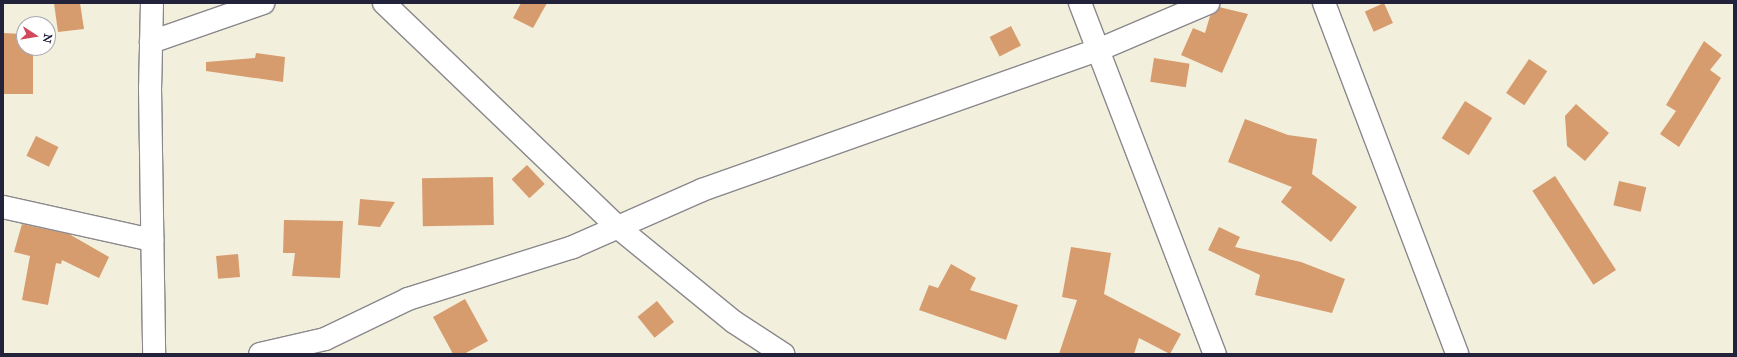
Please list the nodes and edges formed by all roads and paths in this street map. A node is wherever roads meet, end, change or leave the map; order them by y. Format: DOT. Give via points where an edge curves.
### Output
graph roads {
  1 [pos="152,3"];
  2 [pos="263,3"];
  3 [pos="384,3"];
  4 [pos="1080,3"];
  5 [pos="1208,3"];
  6 [pos="1324,3"];
  7 [pos="151,42"];
  8 [pos="1098,50"];
  9 [pos="3,207"];
  10 [pos="620,229"];
  11 [pos="152,240"];
  12 [pos="154,354"];
  13 [pos="260,354"];
  14 [pos="783,354"];
  15 [pos="1215,354"];
  16 [pos="1457,354"];
  1 -- 7 [label="street"];
  2 -- 7 [label="street"];
  3 -- 10 [label="street"];
  4 -- 8 [label="street"];
  5 -- 8 [label="street"];
  6 -- 16 [label="street"];
  7 -- 11 [label="street"];
  8 -- 10 [label="street" via="702,190"];
  8 -- 15 [label="street"];
  9 -- 11 [label="street"];
  10 -- 13 [label="street" via="408,299 325,339"];
  10 -- 14 [label="street" via="734,322"];
  11 -- 12 [label="street"];
}
